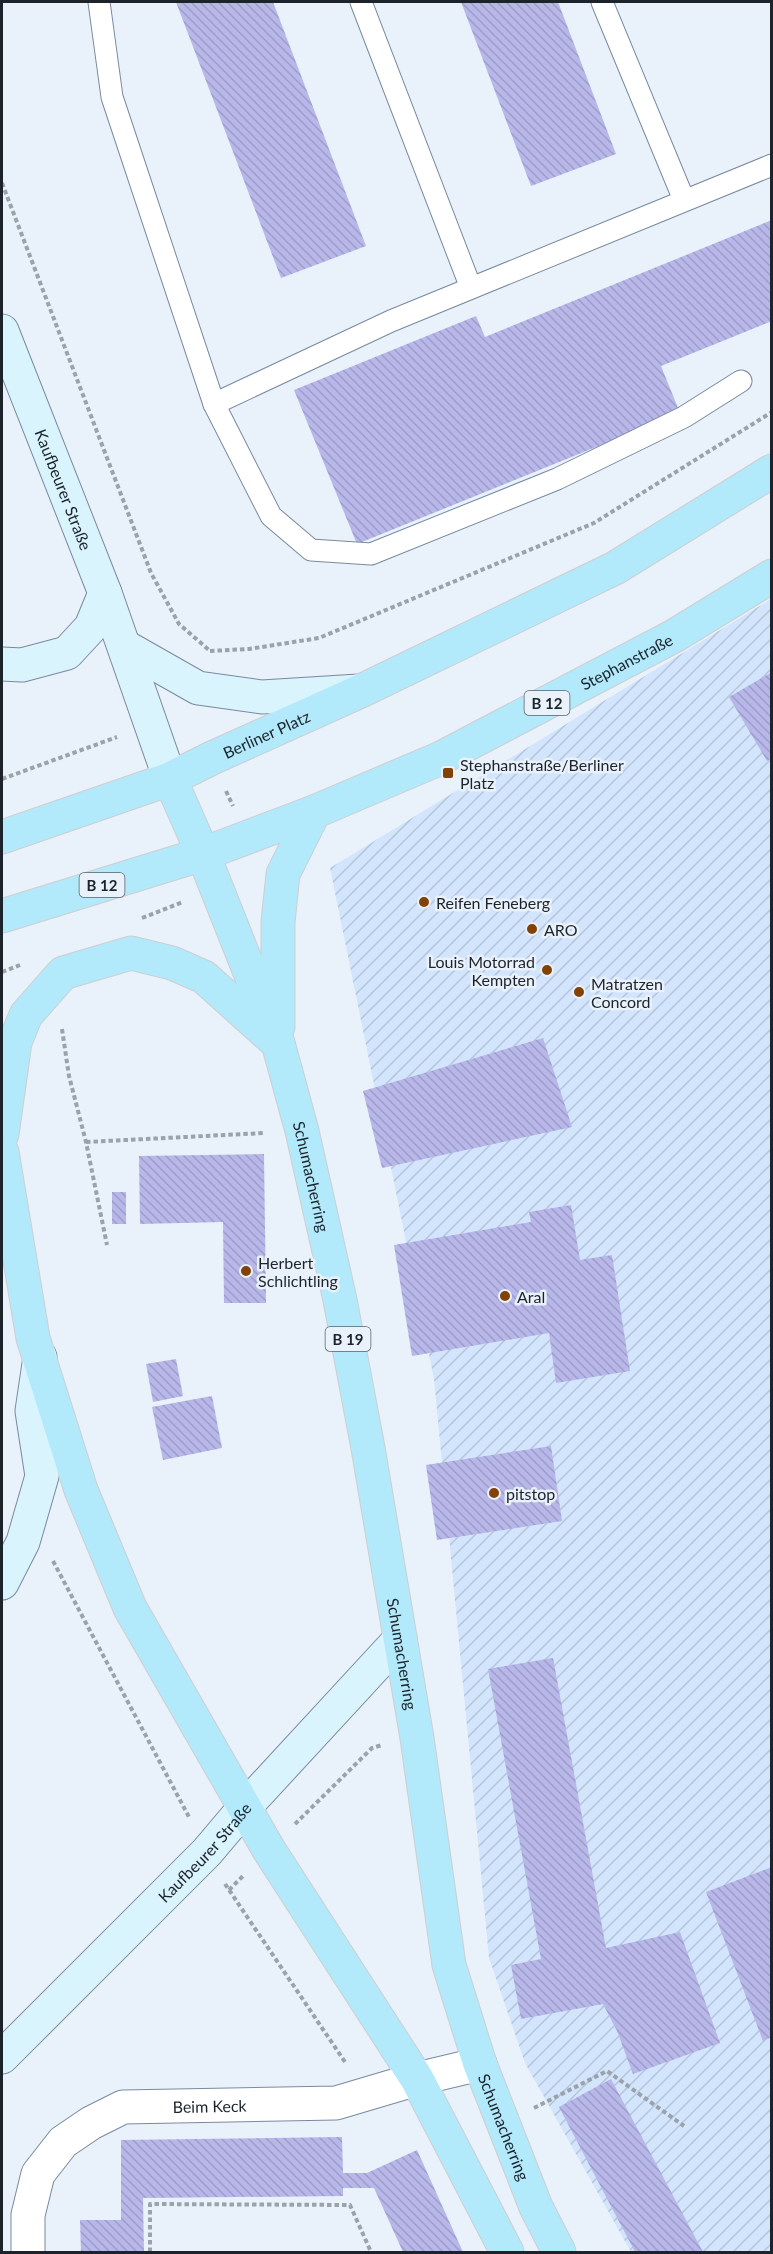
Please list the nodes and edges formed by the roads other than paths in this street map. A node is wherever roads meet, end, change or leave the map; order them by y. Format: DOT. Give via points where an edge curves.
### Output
graph roads {
  1 [pos="99,2"];
  2 [pos="361,2"];
  3 [pos="602,2"];
  4 [pos="771,165"];
  5 [pos="684,200"];
  6 [pos="471,288"];
  7 [pos="2,331"];
  8 [pos="741,381"];
  9 [pos="214,404"];
  10 [pos="771,471"];
  11 [pos="771,576"];
  12 [pos="105,593"];
  13 [pos="124,646"];
  14 [pos="2,663"];
  15 [pos="363,690"];
  16 [pos="170,779"];
  17 [pos="314,812"];
  18 [pos="2,837"];
  19 [pos="203,854"];
  20 [pos="2,916"];
  21 [pos="278,1043"];
  22 [pos="2,1134"];
  23 [pos="2,1152"];
  24 [pos="40,1357"];
  25 [pos="2,1583"];
  26 [pos="400,1639"];
  27 [pos="245,1807"];
  28 [pos="2,2057"];
  29 [pos="480,2064"];
  30 [pos="417,2079"];
  31 [pos="28,2253"];
  32 [pos="507,2253"];
  33 [pos="559,2253"];
  1 -- 9 [label="lane" via="112,96"];
  2 -- 6 [label="lane"];
  3 -- 5 [label="lane"];
  4 -- 5 [label="lane"];
  5 -- 6 [label="lane"];
  6 -- 9 [label="lane"];
  7 -- 12 [label="main road, Kaufbeurer Straße / B 19"];
  8 -- 9 [label="lane" via="684,417 557,479 371,554 311,550 272,516"];
  10 -- 15 [label="main road" via="615,568"];
  11 -- 17 [label="main road, Stephanstraße / B 12" via="674,636 441,758"];
  12 -- 13 [label="main road, Kaufbeurer Straße / B 19"];
  12 -- 14 [label="main road" via="91,627 67,653 22,665"];
  13 -- 15 [label="main road" via="198,688 262,697"];
  13 -- 16 [label="main road, B 19"];
  15 -- 16 [label="main road, Berliner Platz"];
  16 -- 18 [label="main road, Berliner Platz"];
  16 -- 19 [label="main road, B 19"];
  17 -- 19 [label="main road, B 12"];
  17 -- 21 [label="main road" via="283,874 278,922"];
  19 -- 20 [label="main road, B 12"];
  19 -- 21 [label="main road, B 19"];
  21 -- 22 [label="main road" via="204,977 162,960 131,953 63,973 26,1015 15,1042"];
  21 -- 26 [label="main road, Schumacherring / B 19" via="324,1223 356,1381"];
  23 -- 24 [label="main road" via="23,1285"];
  24 -- 25 [label="main road" via="32,1411 42,1476 23,1542"];
  24 -- 27 [label="main road" via="81,1490 130,1608"];
  26 -- 27 [label="main road, Kaufbeurer Straße"];
  26 -- 29 [label="main road, Schumacherring" via="449,1965"];
  27 -- 28 [label="main road, Kaufbeurer Straße" via="207,1852"];
  27 -- 30 [label="main road"];
  29 -- 30 [label="street, Beim Keck"];
  29 -- 33 [label="main road, Schumacherring" via="536,2207"];
  30 -- 31 [label="street, Beim Keck" via="336,2103 123,2107 63,2142 38,2174 28,2215"];
  30 -- 32 [label="main road"];
}
